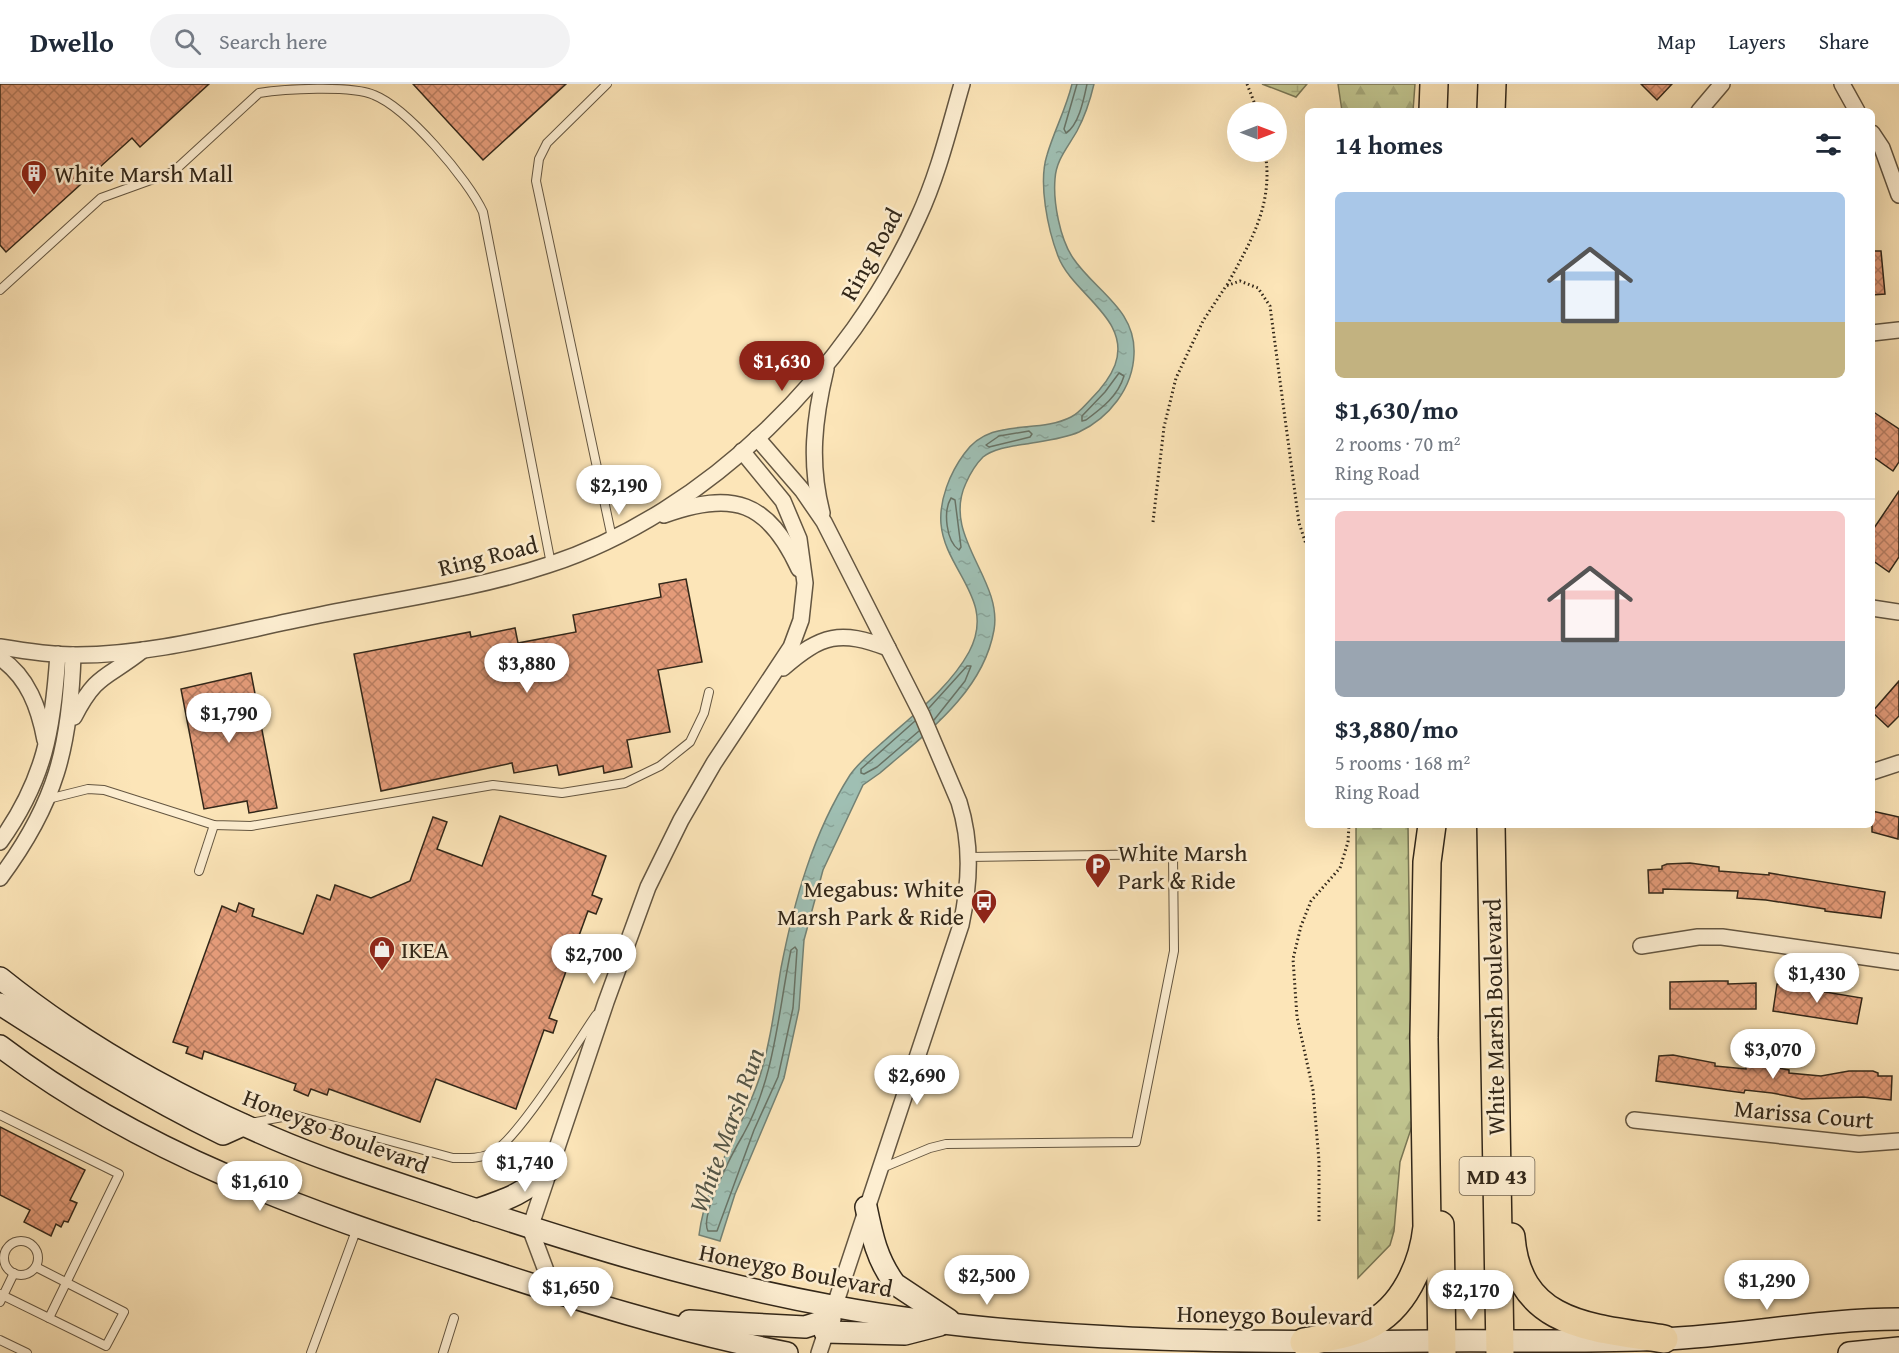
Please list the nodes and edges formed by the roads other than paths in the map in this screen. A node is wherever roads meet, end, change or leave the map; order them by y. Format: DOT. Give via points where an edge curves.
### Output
graph roads {
  1 [pos="607,84"];
  2 [pos="962,84"];
  3 [pos="1434,84"];
  4 [pos="1492,84"];
  5 [pos="1722,84"];
  6 [pos="1842,84"];
  7 [pos="1433,108"];
  8 [pos="1491,108"];
  9 [pos="1702,108"];
  10 [pos="1851,108"];
  11 [pos="1875,138"];
  12 [pos="1899,195"];
  13 [pos="0,290"];
  14 [pos="1899,330"];
  15 [pos="1875,333"];
  16 [pos="827,365"];
  17 [pos="757,438"];
  18 [pos="742,451"];
  19 [pos="824,522"];
  20 [pos="642,523"];
  21 [pos="612,538"];
  22 [pos="551,564"];
  23 [pos="805,583"];
  24 [pos="1875,608"];
  25 [pos="1899,612"];
  26 [pos="0,647"];
  27 [pos="888,648"];
  28 [pos="145,649"];
  29 [pos="65,655"];
  30 [pos="0,658"];
  31 [pos="773,678"];
  32 [pos="709,692"];
  33 [pos="68,728"];
  34 [pos="47,749"];
  35 [pos="1899,763"];
  36 [pos="1875,771"];
  37 [pos="48,799"];
  38 [pos="214,825"];
  39 [pos="1432,828"];
  40 [pos="1433,828"];
  41 [pos="1491,828"];
  42 [pos="0,842"];
  43 [pos="969,857"];
  44 [pos="198,871"];
  45 [pos="0,878"];
  46 [pos="1641,946"];
  47 [pos="1899,962"];
  48 [pos="2,983"];
  49 [pos="606,1002"];
  50 [pos="1494,1011"];
  51 [pos="0,1046"];
  52 [pos="0,1115"];
  53 [pos="1634,1120"];
  54 [pos="243,1125"];
  55 [pos="1899,1141"];
  56 [pos="550,1168"];
  57 [pos="879,1169"];
  58 [pos="866,1207"];
  59 [pos="476,1210"];
  60 [pos="357,1227"];
  61 [pos="531,1228"];
  62 [pos="3,1250"];
  63 [pos="36,1267"];
  64 [pos="14,1273"];
  65 [pos="66,1282"];
  66 [pos="560,1294"];
  67 [pos="1,1297"];
  68 [pos="594,1305"];
  69 [pos="641,1317"];
  70 [pos="49,1318"];
  71 [pos="454,1318"];
  72 [pos="830,1319"];
  73 [pos="1899,1319"];
  74 [pos="952,1322"];
  75 [pos="1664,1339"];
  76 [pos="0,1340"];
  77 [pos="1304,1342"];
  78 [pos="1500,1347"];
  79 [pos="1899,1347"];
  80 [pos="1447,1349"];
  81 [pos="27,1353"];
  82 [pos="311,1353"];
  83 [pos="443,1353"];
  84 [pos="728,1353"];
  85 [pos="787,1353"];
  86 [pos="819,1353"];
  87 [pos="1849,1353"];
  1 -- 21 [label="lane" via="547,143 539,159 536,181"];
  2 -- 16 [label="street, Ring Road" via="936,175 910,235 872,303"];
  3 -- 7 [label="highway"];
  4 -- 8 [label="highway"];
  5 -- 9 [label="street"];
  6 -- 10 [label="street"];
  11 -- 12 [label="street"];
  13 -- 22 [label="lane" via="101,198 173,172 259,93 372,93 394,105 431,143 475,193 483,212"];
  14 -- 15 [label="street"];
  16 -- 17 [label="street, Ring Road"];
  16 -- 19 [label="street" via="812,450 813,475"];
  17 -- 18 [label="street, Ring Road"];
  17 -- 19 [label="street"];
  18 -- 20 [label="street, Ring Road"];
  18 -- 23 [label="street" via="783,501 799,539"];
  19 -- 27 [label="street"];
  20 -- 21 [label="street, Ring Road"];
  20 -- 23 [label="street" via="706,503 737,504 753,510 776,528"];
  21 -- 22 [label="street, Ring Road"];
  22 -- 28 [label="street, Ring Road" via="465,586"];
  23 -- 31 [label="street" via="796,635"];
  24 -- 25 [label="street"];
  26 -- 29 [label="street, Ring Road"];
  27 -- 31 [label="street" via="837,636 804,650"];
  27 -- 43 [label="street" via="940,757 965,821"];
  28 -- 29 [label="street, Ring Road"];
  28 -- 33 [label="street" via="97,680"];
  29 -- 33 [label="street"];
  29 -- 34 [label="street"];
  30 -- 34 [label="street" via="34,697"];
  31 -- 49 [label="street" via="714,763 661,858 634,920"];
  32 -- 38 [label="lane" via="690,742 660,766 625,783 562,793 494,785 305,819 251,826"];
  33 -- 37 [label="street"];
  34 -- 42 [label="street" via="30,791"];
  35 -- 36 [label="street"];
  37 -- 38 [label="lane" via="88,789 104,790"];
  37 -- 45 [label="street"];
  38 -- 44 [label="lane"];
  39 -- 77 [label="highway" via="1426,862 1427,1227 1422,1257 1410,1281 1384,1314 1369,1325"];
  40 -- 80 [label="highway, MD 43"];
  41 -- 50 [label="highway, White Marsh Boulevard / MD 43"];
  43 -- 57 [label="street" via="961,925"];
  43 -- 57 [label="lane" via="1173,855 1174,951 1136,1142 936,1146"];
  46 -- 47 [label="street" via="1722,937"];
  48 -- 54 [label="main road" via="110,1075 223,1134"];
  49 -- 54 [label="lane" via="525,1120 506,1142 477,1158 453,1158 294,1115"];
  49 -- 56 [label="street"];
  50 -- 75 [label="highway" via="1513,1260 1520,1277 1533,1296 1572,1323"];
  50 -- 78 [label="highway, White Marsh Boulevard / MD 43"];
  51 -- 60 [label="main road" via="77,1100 193,1162 303,1209"];
  52 -- 65 [label="lane" via="119,1174"];
  53 -- 55 [label="street, Marissa Court" via="1859,1144"];
  54 -- 59 [label="main road, Honeygo Boulevard"];
  56 -- 59 [label="main road" via="517,1196"];
  56 -- 61 [label="street"];
  57 -- 58 [label="street"];
  58 -- 72 [label="street"];
  58 -- 74 [label="main road" via="878,1259 889,1277"];
  59 -- 61 [label="main road, Honeygo Boulevard"];
  60 -- 66 [label="main road"];
  60 -- 82 [label="lane"];
  61 -- 66 [label="street" via="548,1276"];
  61 -- 72 [label="main road, Honeygo Boulevard"];
  62 -- 63 [label="lane" via="18,1241 28,1243 36,1251"];
  62 -- 64 [label="lane" via="7,1266"];
  63 -- 64 [label="lane" via="28,1273"];
  63 -- 65 [label="lane"];
  64 -- 67 [label="lane"];
  65 -- 70 [label="lane"];
  65 -- 70 [label="lane" via="124,1312 106,1346"];
  66 -- 68 [label="main road"];
  67 -- 70 [label="lane"];
  68 -- 69 [label="main road"];
  68 -- 84 [label="main road"];
  69 -- 72 [label="main road" via="804,1327"];
  69 -- 85 [label="main road"];
  71 -- 83 [label="lane"];
  72 -- 74 [label="main road" via="905,1334"];
  72 -- 86 [label="street"];
  73 -- 75 [label="main road, Honeygo Boulevard"];
  74 -- 77 [label="main road, Honeygo Boulevard" via="1082,1334"];
  75 -- 78 [label="main road, Honeygo Boulevard"];
  76 -- 81 [label="lane"];
  77 -- 80 [label="main road, Honeygo Boulevard"];
  78 -- 80 [label="main road, Honeygo Boulevard"];
  79 -- 87 [label="main road"];
}
